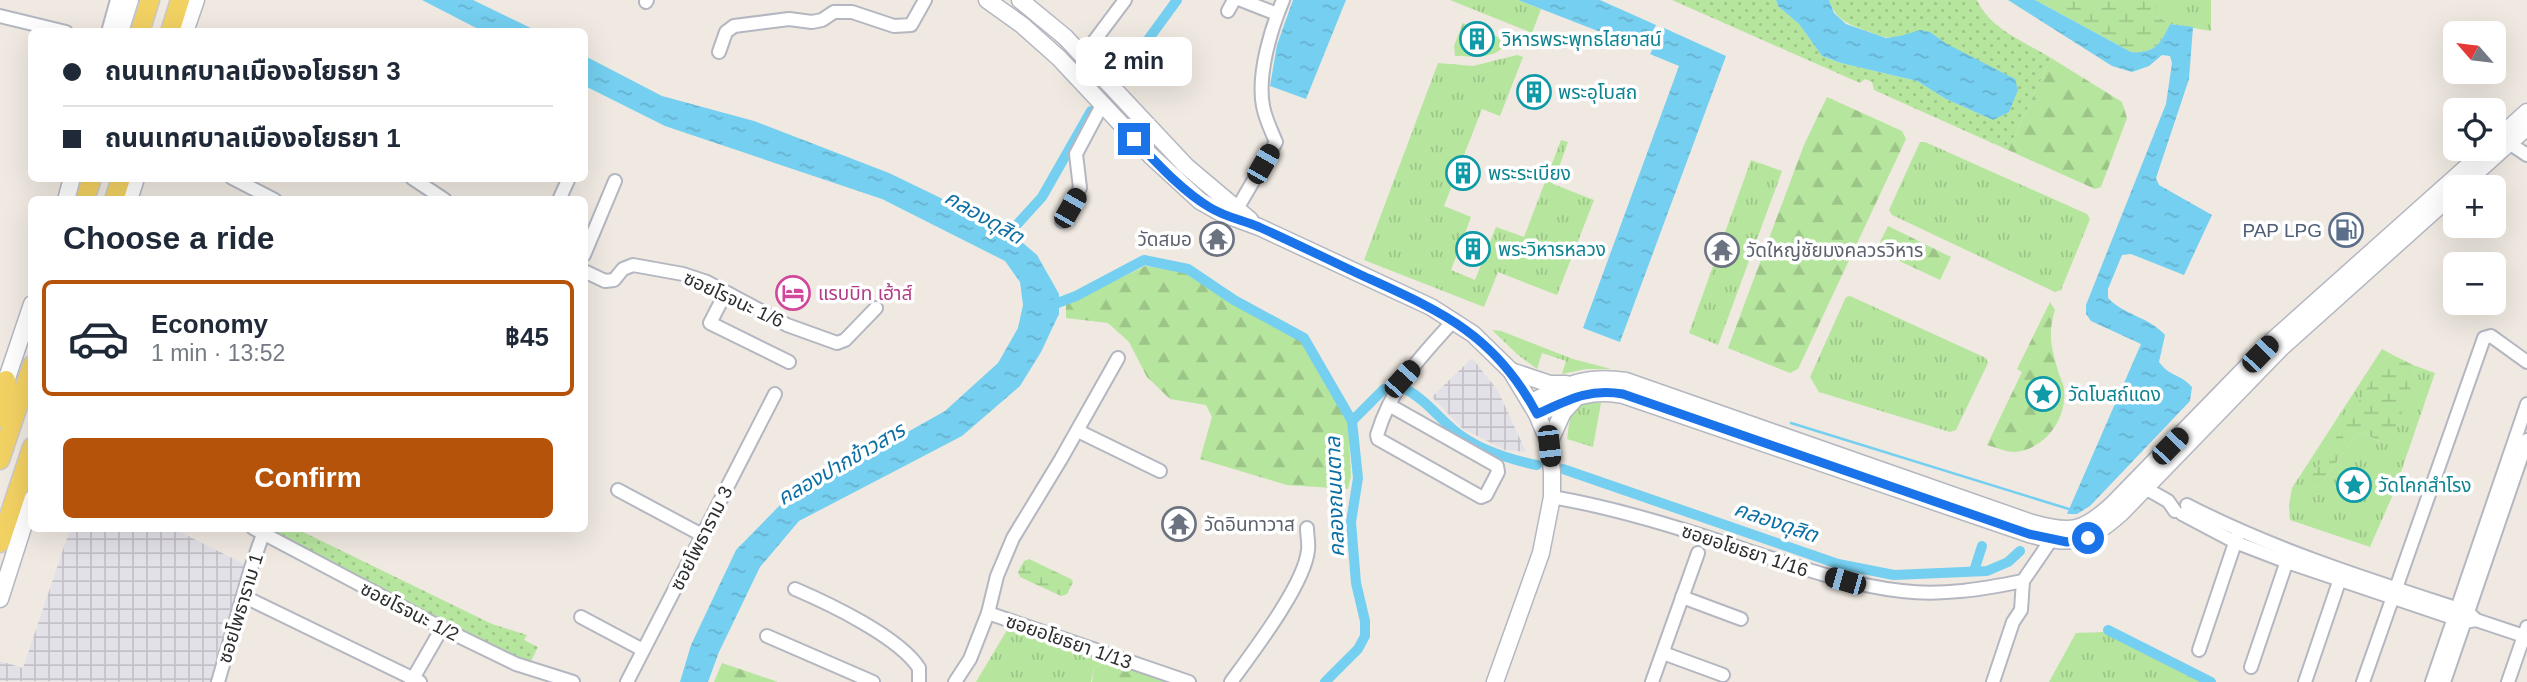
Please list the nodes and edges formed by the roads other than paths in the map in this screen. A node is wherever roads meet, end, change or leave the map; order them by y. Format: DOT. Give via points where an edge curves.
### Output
graph roads {
  1 [pos="117,0"];
  2 [pos="130,0"];
  3 [pos="150,0"];
  4 [pos="180,0"];
  5 [pos="196,0"];
  6 [pos="925,0"];
  7 [pos="987,0"];
  8 [pos="1125,0"];
  9 [pos="1241,0"];
  10 [pos="1283,0"];
  11 [pos="1028,2"];
  12 [pos="1277,14"];
  13 [pos="0,16"];
  14 [pos="50,28"];
  15 [pos="109,28"];
  16 [pos="121,28"];
  17 [pos="141,28"];
  18 [pos="171,28"];
  19 [pos="186,28"];
  20 [pos="719,52"];
  21 [pos="1083,56"];
  22 [pos="1102,105"];
  23 [pos="2527,113"];
  24 [pos="2527,127"];
  25 [pos="2506,138"];
  26 [pos="2506,140"];
  27 [pos="2506,145"];
  28 [pos="2527,155"];
  29 [pos="2474,161"];
  30 [pos="2485,161"];
  31 [pos="2471,175"];
  32 [pos="615,181"];
  33 [pos="240,182"];
  34 [pos="418,182"];
  35 [pos="267,196"];
  36 [pos="438,196"];
  37 [pos="2443,201"];
  38 [pos="1235,213"];
  39 [pos="1062,221"];
  40 [pos="588,245"];
  41 [pos="2380,251"];
  42 [pos="588,273"];
  43 [pos="725,293"];
  44 [pos="876,308"];
  45 [pos="28,316"];
  46 [pos="1454,320"];
  47 [pos="1118,358"];
  48 [pos="789,362"];
  49 [pos="2527,362"];
  50 [pos="1511,371"];
  51 [pos="28,377"];
  52 [pos="6,380"];
  53 [pos="1574,390"];
  54 [pos="775,394"];
  55 [pos="0,398"];
  56 [pos="2527,404"];
  57 [pos="1389,405"];
  58 [pos="1534,408"];
  59 [pos="2525,419"];
  60 [pos="1078,431"];
  61 [pos="8,436"];
  62 [pos="1549,443"];
  63 [pos="2521,446"];
  64 [pos="28,459"];
  65 [pos="0,460"];
  66 [pos="1160,471"];
  67 [pos="2145,488"];
  68 [pos="618,490"];
  69 [pos="1552,497"];
  70 [pos="28,512"];
  71 [pos="1307,528"];
  72 [pos="258,532"];
  73 [pos="260,532"];
  74 [pos="702,535"];
  75 [pos="2237,537"];
  76 [pos="2051,540"];
  77 [pos="0,543"];
  78 [pos="1698,553"];
  79 [pos="2288,557"];
  80 [pos="2342,575"];
  81 [pos="2023,581"];
  82 [pos="795,589"];
  83 [pos="2394,593"];
  84 [pos="243,596"];
  85 [pos="1682,597"];
  86 [pos="0,599"];
  87 [pos="988,613"];
  88 [pos="2464,616"];
  89 [pos="581,617"];
  90 [pos="1741,619"];
  91 [pos="442,628"];
  92 [pos="2526,633"];
  93 [pos="767,636"];
  94 [pos="643,650"];
  95 [pos="2199,650"];
  96 [pos="1663,653"];
  97 [pos="2251,667"];
  98 [pos="2443,672"];
  99 [pos="1723,675"];
  100 [pos="415,681"];
  101 [pos="218,682"];
  102 [pos="573,682"];
  103 [pos="627,682"];
  104 [pos="873,682"];
  105 [pos="919,682"];
  106 [pos="955,682"];
  107 [pos="1189,682"];
  108 [pos="1231,682"];
  109 [pos="1495,682"];
  110 [pos="1652,682"];
  111 [pos="1993,682"];
  112 [pos="2305,682"];
  113 [pos="2363,682"];
  114 [pos="2432,682"];
  115 [pos="2508,682"];
  1 -- 15 [label="street"];
  2 -- 16 [label="street"];
  3 -- 17 [label="main road"];
  4 -- 18 [label="main road"];
  5 -- 19 [label="street"];
  6 -- 20 [label="street" via="911,25 902,27 852,12 834,12 813,22 789,19 734,26 726,32"];
  7 -- 22 [label="street" via="1059,58"];
  8 -- 21 [label="street"];
  9 -- 12 [label="street"];
  10 -- 12 [label="street"];
  11 -- 21 [label="street"];
  12 -- 38 [label="street" via="1262,96 1276,142"];
  13 -- 14 [label="street"];
  21 -- 38 [label="street"];
  22 -- 38 [label="street" via="1184,188 1210,208"];
  22 -- 39 [label="street" via="1076,154 1080,188"];
  23 -- 25 [label="street"];
  24 -- 26 [label="street"];
  27 -- 28 [label="street"];
  29 -- 41 [label="street"];
  30 -- 31 [label="street"];
  32 -- 40 [label="street"];
  33 -- 35 [label="street"];
  34 -- 36 [label="street"];
  37 -- 41 [label="street"];
  38 -- 46 [label="street"];
  41 -- 53 [label="street" via="2273,340 2105,512 2085,527 2067,531 2032,523 1626,382 1585,380"];
  41 -- 67 [label="street"];
  42 -- 43 [label="street, ซอยโรจนะ 1/6" via="614,280 633,265 695,278"];
  43 -- 44 [label="street, ซอยโรจนะ 1/6" via="788,325 837,343"];
  43 -- 48 [label="street" via="710,323"];
  45 -- 52 [label="street"];
  46 -- 50 [label="street"];
  46 -- 57 [label="street" via="1402,379"];
  47 -- 60 [label="street"];
  49 -- 83 [label="street" via="2491,336 2484,338"];
  50 -- 53 [label="street"];
  50 -- 58 [label="street"];
  51 -- 61 [label="main road"];
  52 -- 55 [label="street"];
  52 -- 61 [label="main road"];
  53 -- 58 [label="street"];
  53 -- 62 [label="street"];
  53 -- 76 [label="street" via="1623,394"];
  54 -- 74 [label="street, ซอยโพธาราม 3"];
  56 -- 59 [label="street"];
  57 -- 57 [label="street" via="1378,439 1481,497 1486,495 1499,472 1497,466"];
  58 -- 62 [label="street"];
  59 -- 63 [label="street"];
  60 -- 66 [label="street"];
  60 -- 87 [label="street" via="1008,549"];
  61 -- 65 [label="main road"];
  62 -- 69 [label="street"];
  63 -- 88 [label="street"];
  64 -- 77 [label="main road"];
  67 -- 75 [label="street"];
  67 -- 76 [label="street" via="2088,538"];
  68 -- 74 [label="street"];
  69 -- 81 [label="street, ซอยอโยธยา 1/16" via="1622,511 1863,585 1945,593"];
  69 -- 109 [label="street" via="1538,562"];
  70 -- 86 [label="street"];
  71 -- 108 [label="street" via="1308,550 1302,571"];
  72 -- 84 [label="street, ซอยโพธาราม 1"];
  73 -- 91 [label="street, ซอยโรจนะ 1/2"];
  74 -- 94 [label="street, ซอยโพธาราม 3"];
  75 -- 79 [label="street"];
  75 -- 95 [label="street"];
  76 -- 81 [label="street"];
  78 -- 85 [label="street"];
  79 -- 80 [label="street"];
  79 -- 97 [label="street"];
  80 -- 83 [label="street"];
  80 -- 112 [label="street"];
  81 -- 111 [label="street" via="2021,610"];
  82 -- 105 [label="street" via="903,649 919,668"];
  83 -- 88 [label="street"];
  83 -- 113 [label="street"];
  84 -- 100 [label="street"];
  84 -- 101 [label="street, ซอยโพธาราม 1"];
  85 -- 90 [label="street"];
  85 -- 96 [label="street"];
  87 -- 106 [label="street" via="970,659"];
  87 -- 107 [label="street, ซอยอโยธยา 1/13"];
  88 -- 92 [label="street"];
  88 -- 98 [label="street"];
  89 -- 94 [label="street"];
  91 -- 100 [label="street"];
  91 -- 102 [label="street, ซอยโรจนะ 1/2" via="516,664"];
  92 -- 115 [label="street"];
  93 -- 104 [label="street"];
  94 -- 103 [label="street, ซอยโพธาราม 3"];
  96 -- 99 [label="street"];
  96 -- 110 [label="street"];
  98 -- 114 [label="street"];
}
